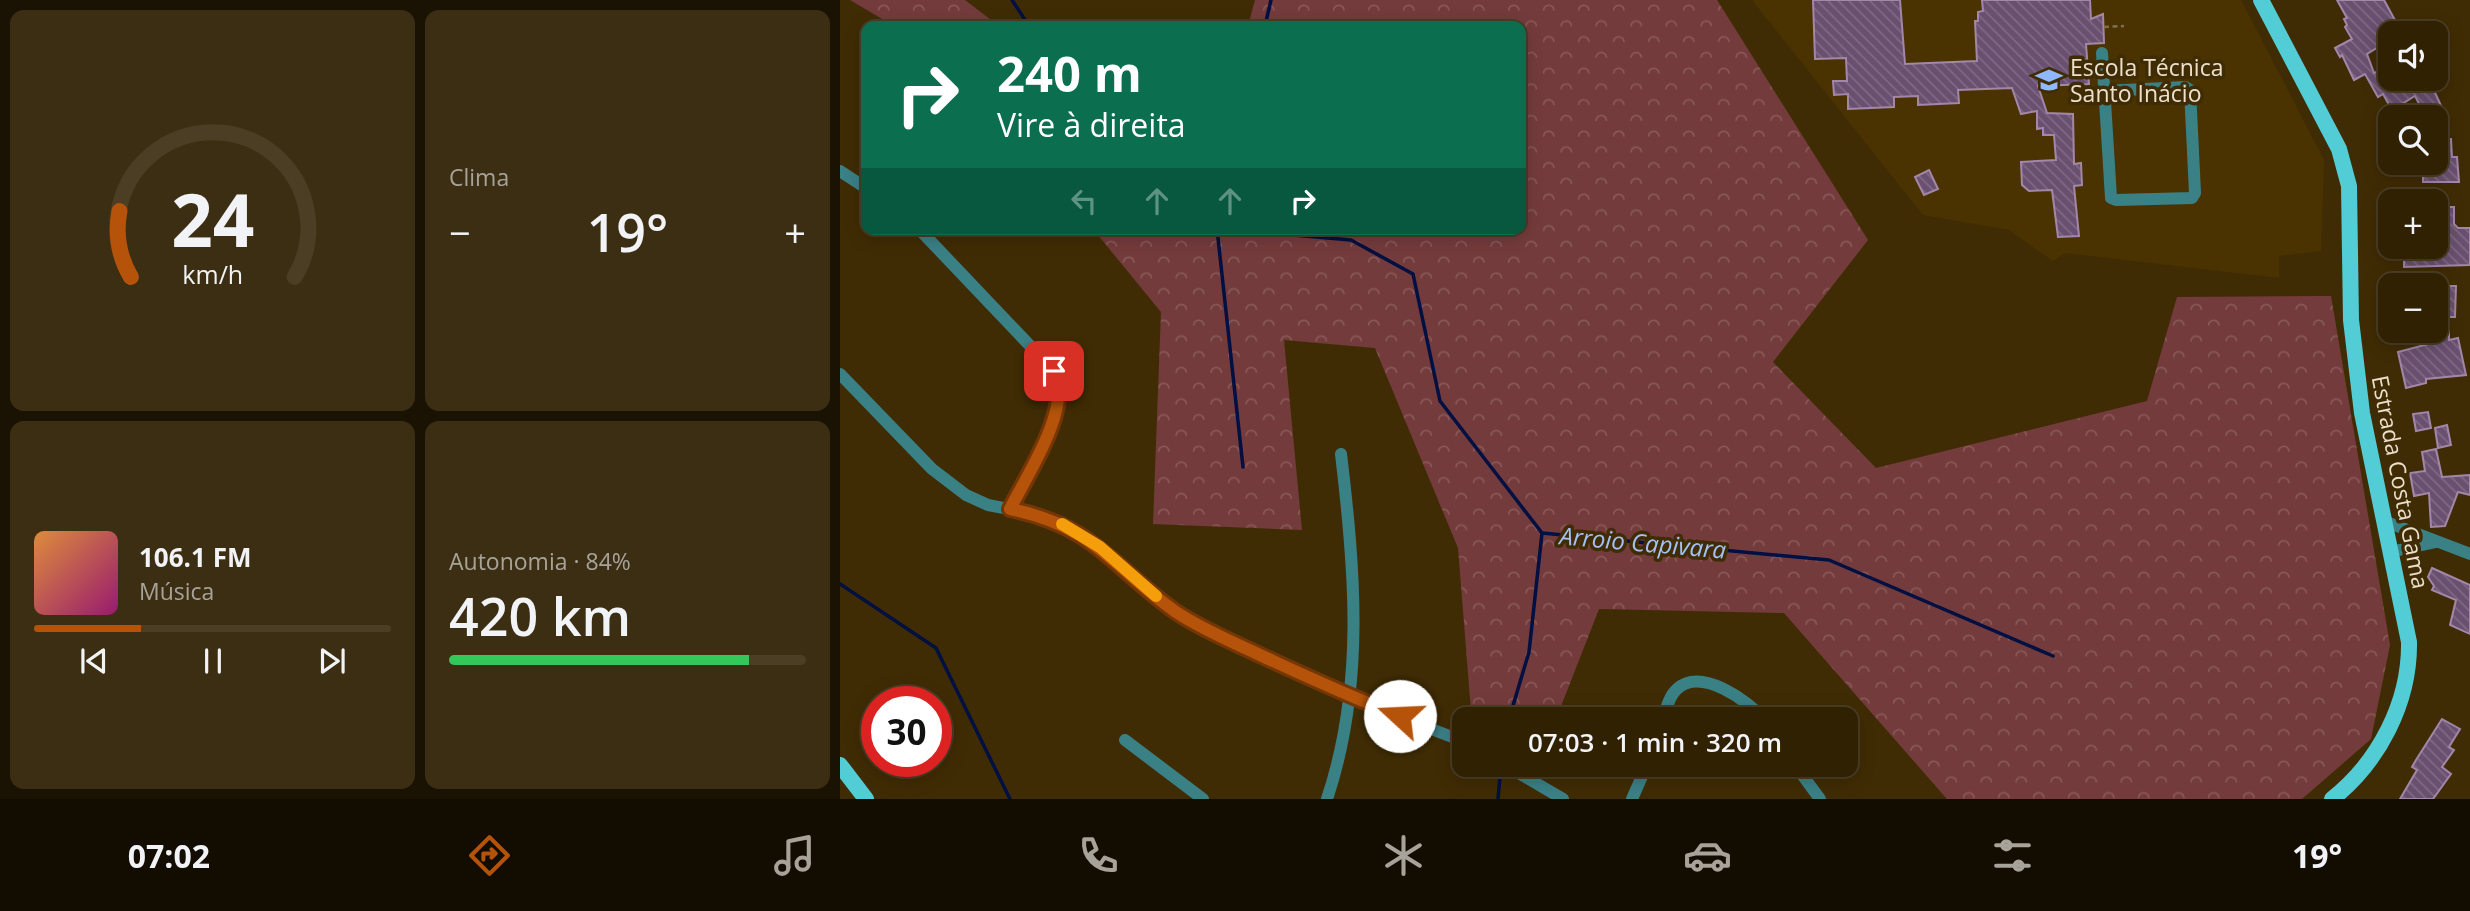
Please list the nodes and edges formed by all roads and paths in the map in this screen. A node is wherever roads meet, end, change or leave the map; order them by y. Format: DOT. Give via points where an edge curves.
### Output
graph roads {
  1 [pos="2262,0"];
  2 [pos="2124,26"];
  3 [pos="2104,27"];
  4 [pos="2102,53"];
  5 [pos="2105,91"];
  6 [pos="840,171"];
  7 [pos="861,185"];
  8 [pos="925,235"];
  9 [pos="840,374"];
  10 [pos="1341,454"];
  11 [pos="1010,509"];
  12 [pos="2384,520"];
  13 [pos="2437,542"];
  14 [pos="2390,552"];
  15 [pos="2470,554"];
  16 [pos="1351,698"];
  17 [pos="1668,707"];
  18 [pos="1748,707"];
  19 [pos="1452,737"];
  20 [pos="1125,740"];
  21 [pos="840,765"];
  22 [pos="1525,777"];
  23 [pos="1642,777"];
  24 [pos="1804,777"];
  25 [pos="866,799"];
  26 [pos="1203,799"];
  27 [pos="1327,799"];
  28 [pos="1563,799"];
  29 [pos="1632,799"];
  30 [pos="1820,799"];
  31 [pos="2332,799"];
  1 -- 12 [label="main road, Estrada Costa Gama" via="2339,149 2349,186 2351,320 2362,413"];
  2 -- 3 [label="path"];
  4 -- 5 [label="street"];
  5 -- 5 [label="street" via="2111,198 2192,198 2190,90"];
  6 -- 7 [label="street"];
  8 -- 11 [label="street" via="1054,371 1060,383 1052,422"];
  9 -- 11 [label="street" via="949,484 988,505"];
  10 -- 16 [label="street" via="1354,573"];
  11 -- 16 [label="street" via="1035,514 1088,538 1176,612"];
  12 -- 13 [label="street"];
  12 -- 14 [label="main road, Estrada Costa Gama"];
  13 -- 14 [label="street"];
  13 -- 15 [label="street"];
  14 -- 31 [label="main road, Estrada Costa Gama" via="2409,642 2409,668 2401,701 2374,754"];
  16 -- 19 [label="street"];
  16 -- 27 [label="street"];
  17 -- 18 [label="street" via="1675,690 1692,681 1734,696"];
  20 -- 26 [label="street"];
  21 -- 25 [label="main road"];
  22 -- 28 [label="street"];
  23 -- 29 [label="street"];
  24 -- 30 [label="street"];
}
